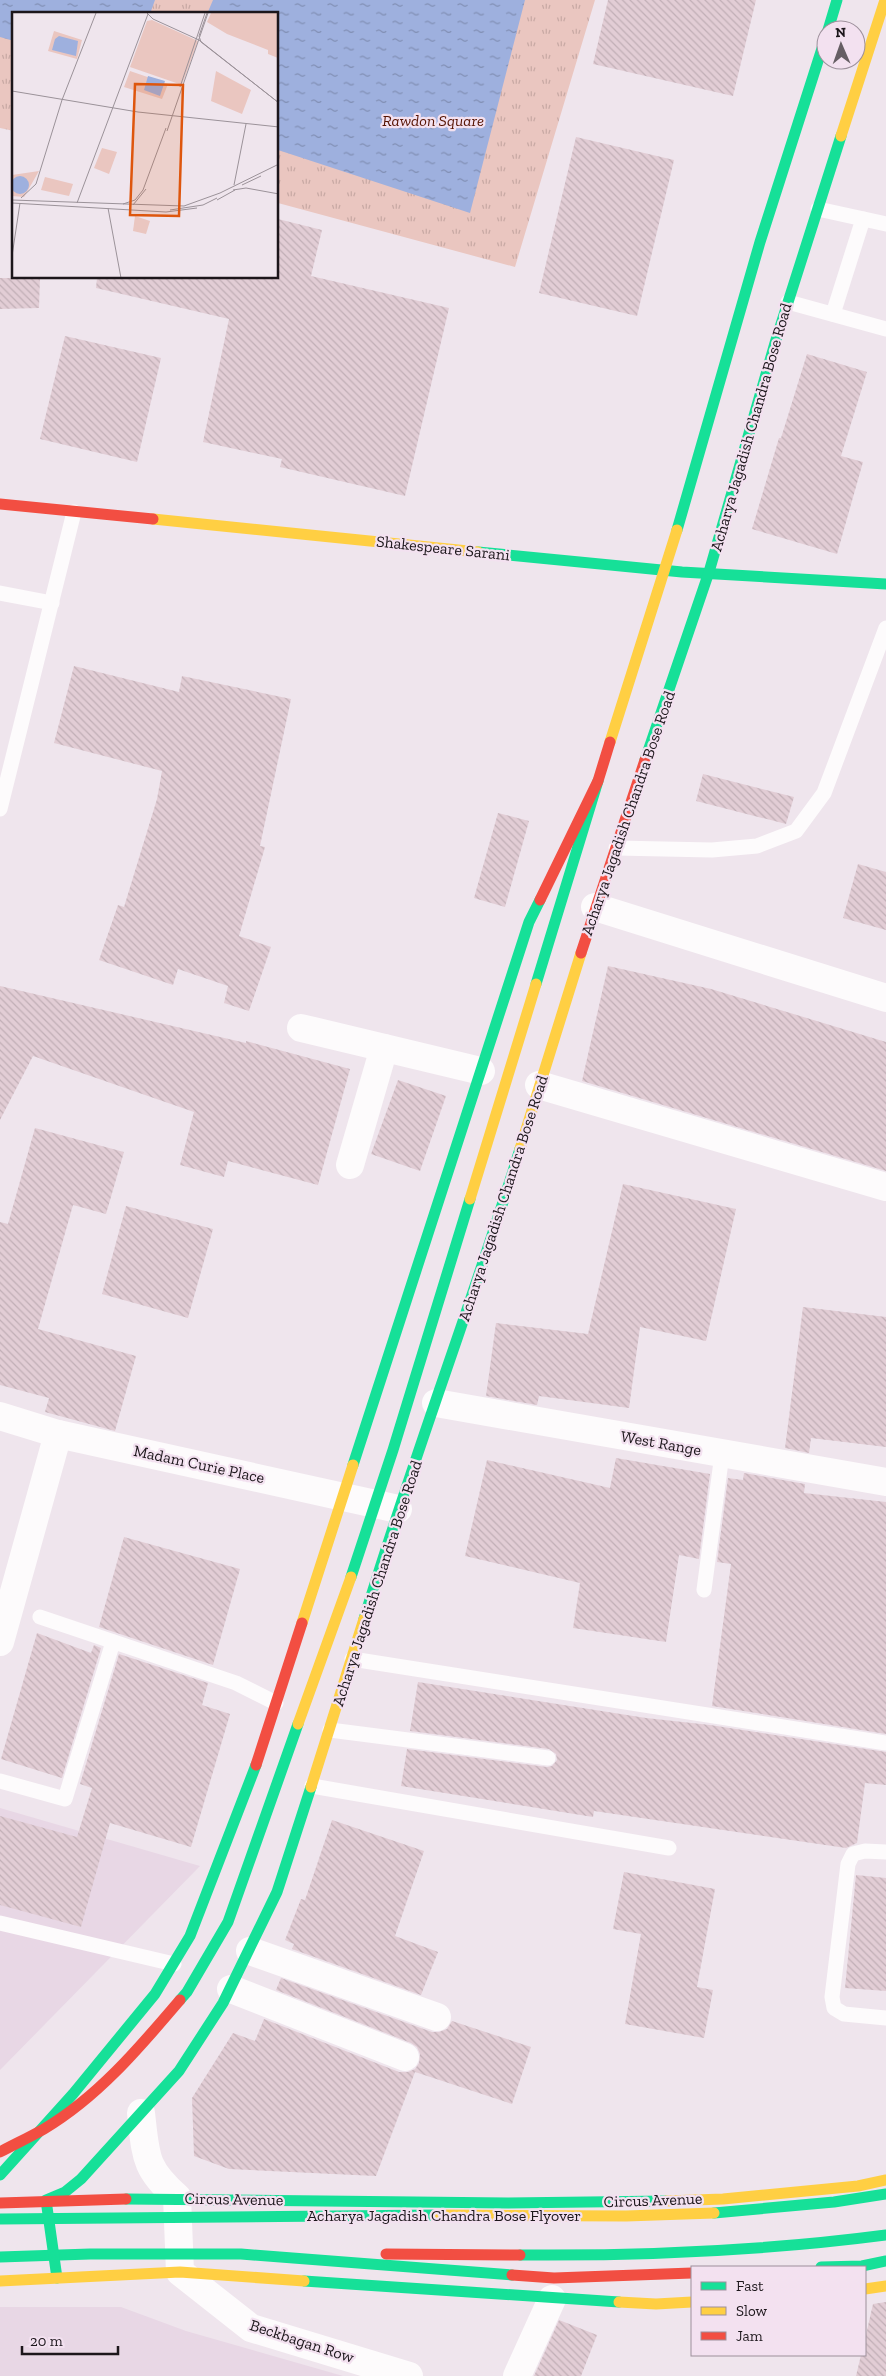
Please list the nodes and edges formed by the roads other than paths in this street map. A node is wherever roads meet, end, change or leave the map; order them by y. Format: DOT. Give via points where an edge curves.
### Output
graph roads {
  1 [pos="837,0"];
  2 [pos="885,0"];
  3 [pos="831,20"];
  4 [pos="816,67"];
  5 [pos="818,209"];
  6 [pos="863,219"];
  7 [pos="886,224"];
  8 [pos="788,302"];
  9 [pos="833,314"];
  10 [pos="886,328"];
  11 [pos="0,504"];
  12 [pos="74,512"];
  13 [pos="663,570"];
  14 [pos="709,572"];
  15 [pos="886,584"];
  16 [pos="0,593"];
  17 [pos="52,603"];
  18 [pos="886,628"];
  19 [pos="598,781"];
  20 [pos="0,809"];
  21 [pos="616,848"];
  22 [pos="595,907"];
  23 [pos="886,998"];
  24 [pos="301,1028"];
  25 [pos="384,1048"];
  26 [pos="481,1071"];
  27 [pos="539,1085"];
  28 [pos="350,1165"];
  29 [pos="886,1187"];
  30 [pos="436,1403"];
  31 [pos="0,1416"];
  32 [pos="58,1434"];
  33 [pos="722,1454"];
  34 [pos="886,1482"];
  35 [pos="343,1495"];
  36 [pos="399,1509"];
  37 [pos="704,1590"];
  38 [pos="40,1617"];
  39 [pos="0,1642"];
  40 [pos="113,1642"];
  41 [pos="352,1659"];
  42 [pos="276,1703"];
  43 [pos="330,1730"];
  44 [pos="886,1743"];
  45 [pos="548,1758"];
  46 [pos="0,1781"];
  47 [pos="312,1786"];
  48 [pos="669,1848"];
  49 [pos="886,1852"];
  50 [pos="0,1923"];
  51 [pos="250,1951"];
  52 [pos="174,1964"];
  53 [pos="231,1989"];
  54 [pos="437,2018"];
  55 [pos="886,2018"];
  56 [pos="405,2057"];
  57 [pos="141,2114"];
  58 [pos="0,2152"];
  59 [pos="0,2175"];
  60 [pos="886,2180"];
  61 [pos="886,2194"];
  62 [pos="177,2197"];
  63 [pos="46,2200"];
  64 [pos="0,2203"];
  65 [pos="0,2218"];
  66 [pos="886,2235"];
  67 [pos="240,2254"];
  68 [pos="0,2257"];
  69 [pos="886,2261"];
  70 [pos="862,2266"];
  71 [pos="180,2272"];
  72 [pos="691,2273"];
  73 [pos="57,2278"];
  74 [pos="0,2281"];
  75 [pos="886,2286"];
  76 [pos="866,2289"];
  77 [pos="552,2299"];
  78 [pos="691,2302"];
  79 [pos="409,2376"];
  80 [pos="517,2376"];
  1 -- 3 [label="main road"];
  2 -- 5 [label="main road, Acharya Jagadish Chandra Bose Road"];
  4 -- 13 [label="main road" via="760,242 690,488"];
  5 -- 6 [label="lane"];
  5 -- 8 [label="main road, Acharya Jagadish Chandra Bose Road"];
  6 -- 7 [label="lane"];
  6 -- 9 [label="lane"];
  8 -- 9 [label="lane"];
  8 -- 14 [label="main road, Acharya Jagadish Chandra Bose Road"];
  9 -- 10 [label="lane"];
  11 -- 12 [label="main road, Shakespeare Sarani"];
  12 -- 13 [label="main road, Shakespeare Sarani"];
  12 -- 17 [label="lane"];
  13 -- 14 [label="main road, Shakespeare Sarani"];
  13 -- 19 [label="main road"];
  14 -- 15 [label="main road, Shakespeare Sarani"];
  14 -- 21 [label="main road, Acharya Jagadish Chandra Bose Road"];
  16 -- 17 [label="lane"];
  17 -- 20 [label="lane"];
  18 -- 21 [label="lane" via="824,793 796,831 758,846 712,850"];
  19 -- 26 [label="main road" via="529,922"];
  19 -- 58 [label="main road" via="378,1497 228,1922 187,1992 141,2046 73,2108 45,2128"];
  21 -- 22 [label="main road, Acharya Jagadish Chandra Bose Road"];
  22 -- 23 [label="street"];
  22 -- 27 [label="main road, Acharya Jagadish Chandra Bose Road"];
  24 -- 25 [label="street"];
  25 -- 26 [label="street"];
  25 -- 28 [label="street"];
  26 -- 35 [label="main road"];
  27 -- 29 [label="street"];
  27 -- 30 [label="main road, Acharya Jagadish Chandra Bose Road" via="486,1258"];
  30 -- 33 [label="street, West Range"];
  30 -- 36 [label="main road, Acharya Jagadish Chandra Bose Road"];
  31 -- 32 [label="street, Madam Curie Place"];
  32 -- 35 [label="street, Madam Curie Place"];
  32 -- 39 [label="street"];
  33 -- 34 [label="street, West Range"];
  33 -- 37 [label="lane"];
  35 -- 36 [label="street, Madam Curie Place"];
  35 -- 42 [label="main road"];
  36 -- 41 [label="main road, Acharya Jagadish Chandra Bose Road"];
  38 -- 40 [label="lane"];
  40 -- 42 [label="lane" via="236,1683"];
  40 -- 46 [label="lane" via="66,1798"];
  41 -- 43 [label="main road, Acharya Jagadish Chandra Bose Road"];
  41 -- 44 [label="lane"];
  42 -- 52 [label="main road" via="252,1777 190,1936"];
  43 -- 45 [label="lane"];
  43 -- 47 [label="main road, Acharya Jagadish Chandra Bose Road"];
  47 -- 48 [label="lane"];
  47 -- 51 [label="main road, Acharya Jagadish Chandra Bose Road" via="277,1892"];
  49 -- 55 [label="lane" via="853,1854 848,1864 832,1997 834,2008 844,2014"];
  50 -- 52 [label="lane"];
  51 -- 53 [label="main road, Acharya Jagadish Chandra Bose Road"];
  51 -- 54 [label="street"];
  52 -- 59 [label="main road" via="155,1994 79,2087"];
  53 -- 56 [label="street"];
  53 -- 57 [label="main road, Acharya Jagadish Chandra Bose Road" via="179,2071"];
  57 -- 62 [label="street" via="148,2164 158,2181"];
  57 -- 63 [label="main road, Acharya Jagadish Chandra Bose Road" via="81,2179 65,2192"];
  60 -- 62 [label="main road, Circus Avenue" via="858,2186 678,2201 441,2202"];
  61 -- 65 [label="main road, Acharya Jagadish Chandra Bose Flyover" via="738,2212 626,2216"];
  62 -- 63 [label="main road, Circus Avenue"];
  62 -- 71 [label="street"];
  63 -- 64 [label="main road, Circus Avenue"];
  63 -- 73 [label="main road"];
  66 -- 67 [label="main road" via="822,2244 685,2252 539,2256"];
  67 -- 68 [label="main road"];
  67 -- 72 [label="main road" via="554,2278"];
  69 -- 70 [label="main road"];
  71 -- 73 [label="main road"];
  71 -- 77 [label="main road"];
  71 -- 79 [label="street, Beckbagan Row" via="251,2328"];
  73 -- 74 [label="main road"];
  75 -- 76 [label="main road"];
  77 -- 78 [label="main road" via="656,2304"];
  77 -- 80 [label="street"];
}
